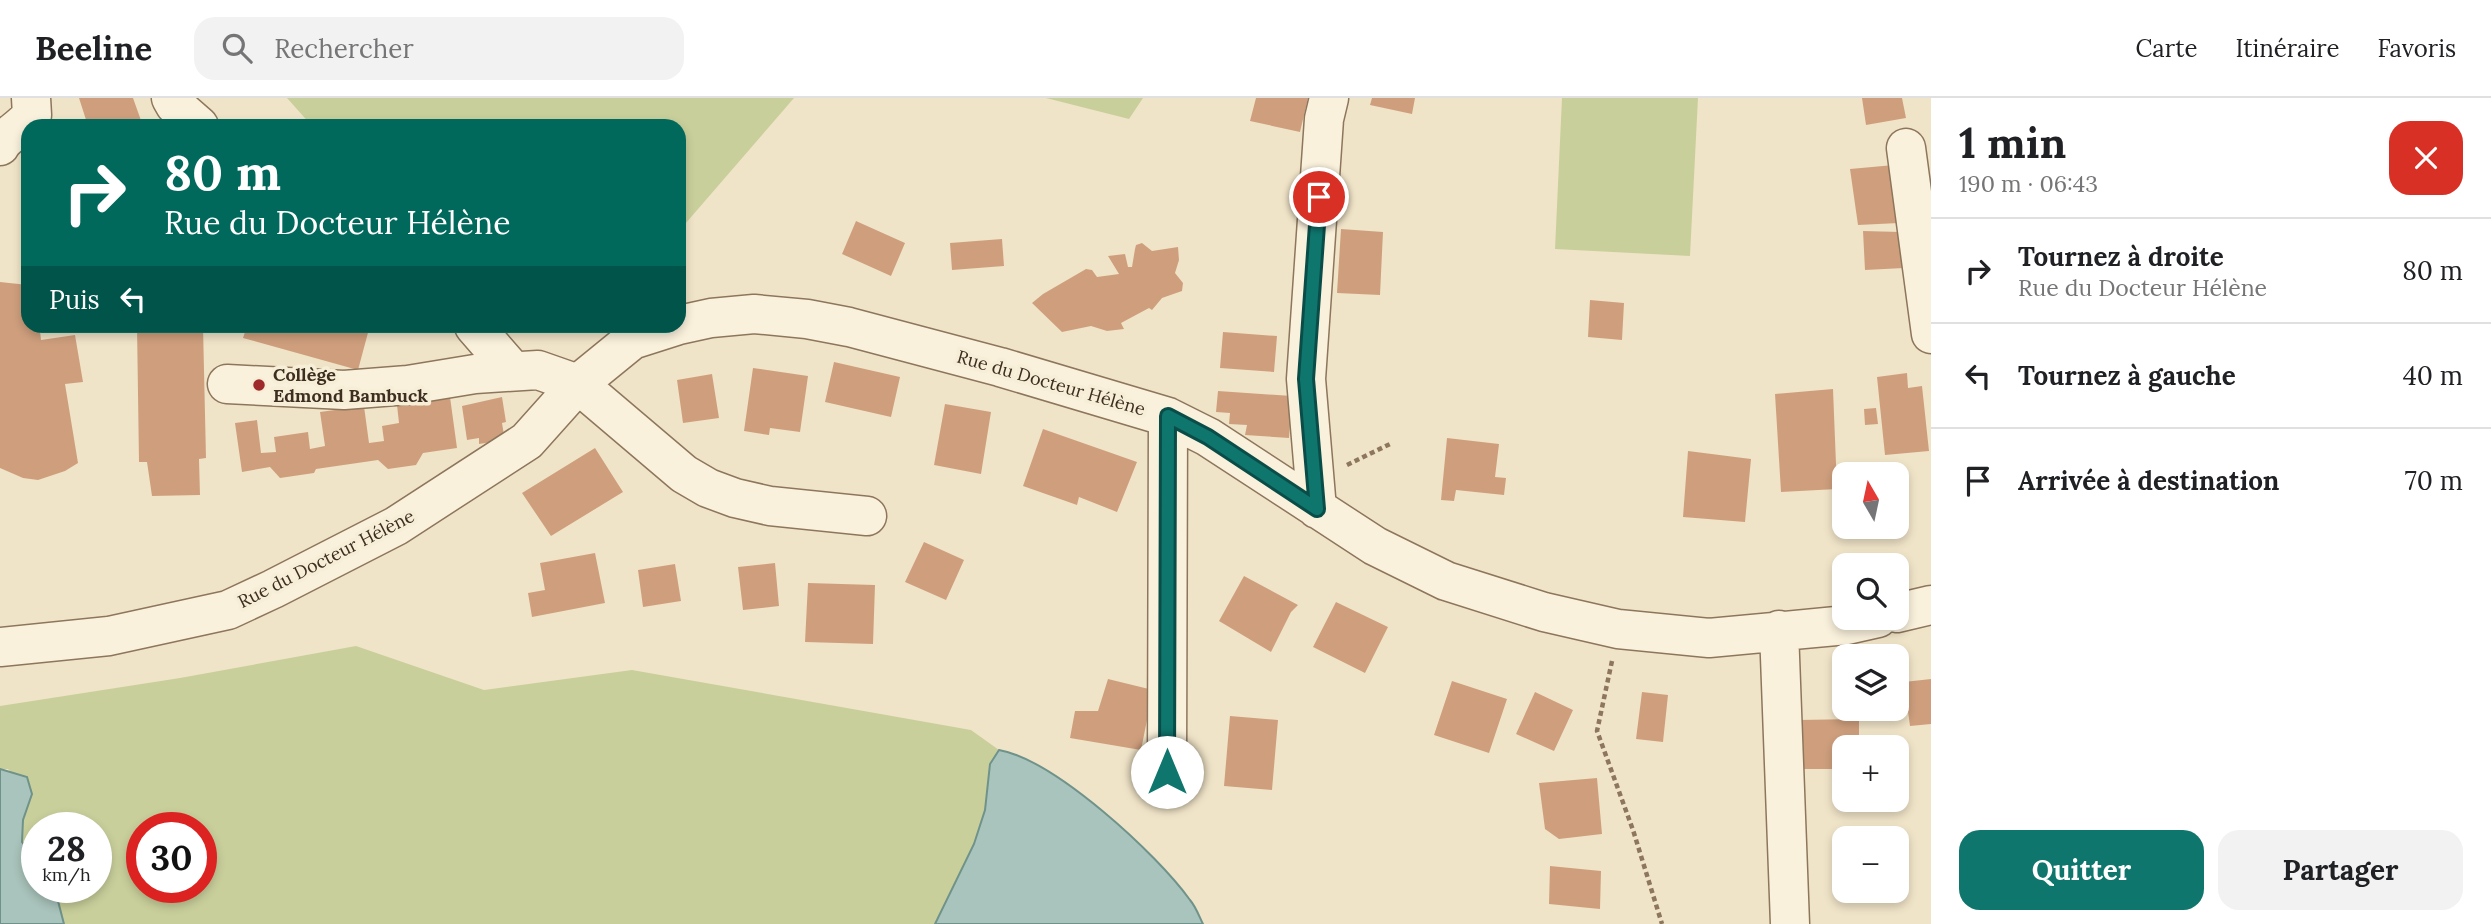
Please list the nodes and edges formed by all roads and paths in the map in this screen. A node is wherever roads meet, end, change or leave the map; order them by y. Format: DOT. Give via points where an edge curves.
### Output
graph roads {
  1 [pos="30,98"];
  2 [pos="171,98"];
  3 [pos="1329,98"];
  4 [pos="29,119"];
  5 [pos="191,119"];
  6 [pos="21,128"];
  7 [pos="1,142"];
  8 [pos="1906,148"];
  9 [pos="686,323"];
  10 [pos="480,333"];
  11 [pos="653,333"];
  12 [pos="1931,334"];
  13 [pos="513,371"];
  14 [pos="227,384"];
  15 [pos="578,384"];
  16 [pos="1168,416"];
  17 [pos="1390,444"];
  18 [pos="1316,495"];
  19 [pos="867,516"];
  20 [pos="1931,605"];
  21 [pos="1909,610"];
  22 [pos="1832,626"];
  23 [pos="1618,629"];
  24 [pos="1779,630"];
  25 [pos="8,638"];
  26 [pos="1167,772"];
  27 [pos="1662,924"];
  28 [pos="1790,924"];
  1 -- 4 [label="street"];
  2 -- 5 [label="street"];
  3 -- 18 [label="street" via="1306,379"];
  6 -- 7 [label="street"];
  8 -- 12 [label="street"];
  9 -- 16 [label="street, Rue du Docteur Hélène" via="754,314 849,327"];
  10 -- 13 [label="street"];
  11 -- 15 [label="street, Rue du Docteur Hélène" via="632,340"];
  13 -- 14 [label="street" via="344,390"];
  13 -- 15 [label="street" via="538,370"];
  15 -- 19 [label="street" via="684,474 708,488 770,506"];
  15 -- 25 [label="street, Rue du Docteur Hélène" via="527,441 396,526 228,610 109,636"];
  16 -- 18 [label="street, Rue du Docteur Hélène"];
  16 -- 26 [label="street"];
  17 -- 18 [label="path"];
  18 -- 23 [label="street, Rue du Docteur Hélène" via="1375,547 1446,581 1544,612"];
  20 -- 21 [label="street"];
  22 -- 24 [label="street, Rue du Docteur Hélène"];
  23 -- 24 [label="street, Rue du Docteur Hélène" via="1709,638"];
  23 -- 27 [label="path" via="1597,731"];
  24 -- 28 [label="street"];
}
